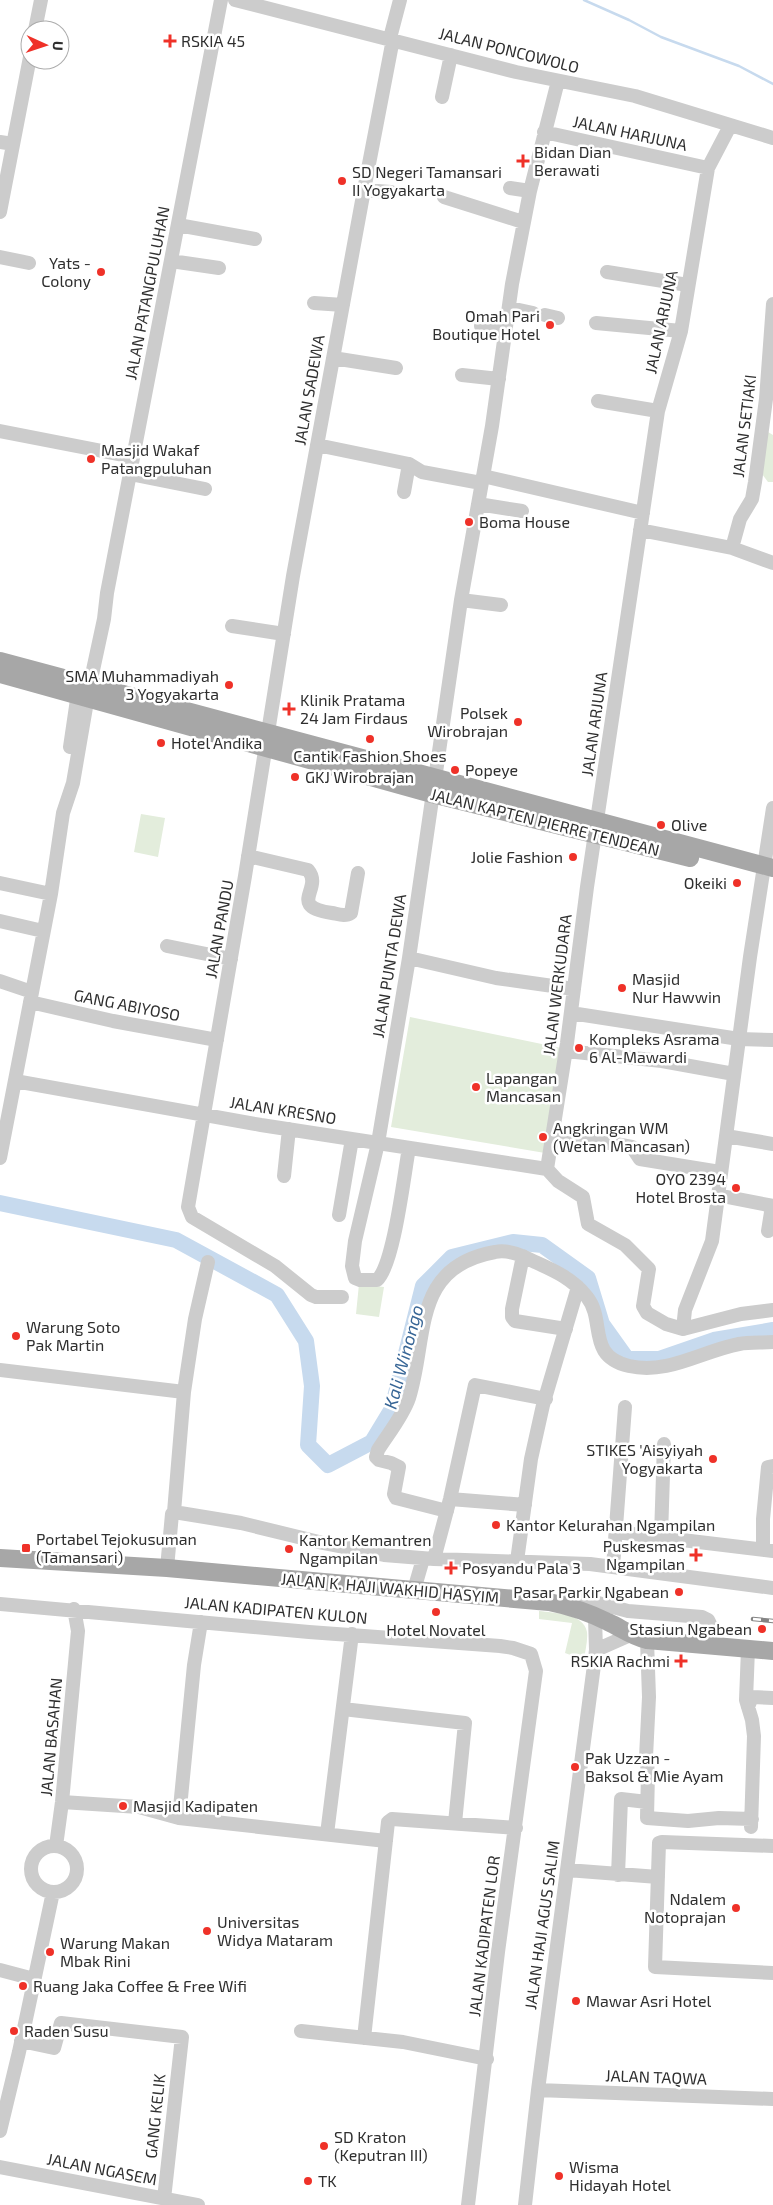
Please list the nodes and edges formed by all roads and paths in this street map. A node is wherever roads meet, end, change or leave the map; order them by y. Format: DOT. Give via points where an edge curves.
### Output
graph roads {
  1 [pos="41,0"];
  2 [pos="221,0"];
  3 [pos="235,0"];
  4 [pos="400,0"];
  5 [pos="37,20"];
  6 [pos="392,39"];
  7 [pos="451,55"];
  8 [pos="26,70"];
  9 [pos="558,82"];
  10 [pos="442,97"];
  11 [pos="730,126"];
  12 [pos="544,132"];
  13 [pos="773,138"];
  14 [pos="6,143"];
  15 [pos="708,168"];
  16 [pos="510,188"];
  17 [pos="364,190"];
  18 [pos="530,191"];
  19 [pos="391,192"];
  20 [pos="444,197"];
  21 [pos="0,212"];
  22 [pos="523,222"];
  23 [pos="178,225"];
  24 [pos="255,238"];
  25 [pos="0,257"];
  26 [pos="171,261"];
  27 [pos="29,262"];
  28 [pos="219,268"];
  29 [pos="607,272"];
  30 [pos="688,286"];
  31 [pos="314,302"];
  32 [pos="773,304"];
  33 [pos="343,305"];
  34 [pos="510,308"];
  35 [pos="546,315"];
  36 [pos="596,323"];
  37 [pos="481,326"];
  38 [pos="506,331"];
  39 [pos="681,331"];
  40 [pos="333,358"];
  41 [pos="396,368"];
  42 [pos="462,375"];
  43 [pos="499,379"];
  44 [pos="598,401"];
  45 [pos="658,411"];
  46 [pos="0,431"];
  47 [pos="317,445"];
  48 [pos="133,457"];
  49 [pos="409,464"];
  50 [pos="130,474"];
  51 [pos="482,479"];
  52 [pos="204,489"];
  53 [pos="404,492"];
  54 [pos="478,504"];
  55 [pos="522,511"];
  56 [pos="643,513"];
  57 [pos="640,530"];
  58 [pos="732,548"];
  59 [pos="773,563"];
  60 [pos="461,600"];
  61 [pos="501,605"];
  62 [pos="232,626"];
  63 [pos="284,634"];
  64 [pos="0,661"];
  65 [pos="0,674"];
  66 [pos="83,690"];
  67 [pos="266,740"];
  68 [pos="434,786"];
  69 [pos="773,808"];
  70 [pos="597,828"];
  71 [pos="248,856"];
  72 [pos="768,872"];
  73 [pos="358,873"];
  74 [pos="0,883"];
  75 [pos="50,894"];
  76 [pos="0,921"];
  77 [pos="43,932"];
  78 [pos="167,946"];
  79 [pos="409,958"];
  80 [pos="231,959"];
  81 [pos="0,981"];
  82 [pos="574,989"];
  83 [pos="31,997"];
  84 [pos="571,1013"];
  85 [pos="739,1039"];
  86 [pos="217,1040"];
  87 [pos="773,1040"];
  88 [pos="566,1052"];
  89 [pos="734,1074"];
  90 [pos="15,1081"];
  91 [pos="204,1115"];
  92 [pos="290,1129"];
  93 [pos="554,1133"];
  94 [pos="726,1136"];
  95 [pos="352,1139"];
  96 [pos="378,1143"];
  97 [pos="773,1144"];
  98 [pos="409,1148"];
  99 [pos="0,1158"];
  100 [pos="547,1169"];
  101 [pos="720,1172"];
  102 [pos="284,1176"];
  103 [pos="717,1195"];
  104 [pos="773,1206"];
  105 [pos="339,1215"];
  106 [pos="768,1230"];
  107 [pos="523,1256"];
  108 [pos="208,1262"];
  109 [pos="578,1287"];
  110 [pos="342,1297"];
  111 [pos="773,1310"];
  112 [pos="683,1329"];
  113 [pos="566,1330"];
  114 [pos="773,1342"];
  115 [pos="0,1370"];
  116 [pos="184,1392"];
  117 [pos="546,1399"];
  118 [pos="625,1407"];
  119 [pos="664,1444"];
  120 [pos="773,1466"];
  121 [pos="448,1505"];
  122 [pos="525,1505"];
  123 [pos="174,1512"];
  124 [pos="616,1532"];
  125 [pos="661,1536"];
  126 [pos="768,1550"];
  127 [pos="0,1558"];
  128 [pos="428,1559"];
  129 [pos="517,1561"];
  130 [pos="613,1567"];
  131 [pos="167,1568"];
  132 [pos="773,1588"];
  133 [pos="414,1590"];
  134 [pos="0,1604"];
  135 [pos="557,1604"];
  136 [pos="81,1610"];
  137 [pos="628,1611"];
  138 [pos="601,1620"];
  139 [pos="201,1622"];
  140 [pos="352,1634"];
  141 [pos="630,1635"];
  142 [pos="648,1640"];
  143 [pos="710,1646"];
  144 [pos="748,1649"];
  145 [pos="596,1650"];
  146 [pos="773,1651"];
  147 [pos="536,1671"];
  148 [pos="773,1698"];
  149 [pos="747,1704"];
  150 [pos="343,1709"];
  151 [pos="62,1802"];
  152 [pos="647,1802"];
  153 [pos="179,1818"];
  154 [pos="455,1823"];
  155 [pos="516,1828"];
  156 [pos="327,1834"];
  157 [pos="386,1840"];
  158 [pos="56,1846"];
  159 [pos="773,1846"];
  160 [pos="567,1870"];
  161 [pos="618,1875"];
  162 [pos="658,1877"];
  163 [pos="53,1892"];
  164 [pos="0,1970"];
  165 [pos="773,1973"];
  166 [pos="34,1979"];
  167 [pos="301,2030"];
  168 [pos="364,2038"];
  169 [pos="22,2041"];
  170 [pos="487,2059"];
  171 [pos="538,2090"];
  172 [pos="773,2098"];
  173 [pos="0,2131"];
  174 [pos="0,2167"];
  175 [pos="164,2199"];
  176 [pos="189,2204"];
  177 [pos="468,2205"];
  178 [pos="525,2205"];
  1 -- 5 [label="street"];
  2 -- 23 [label="street, JALAN PATANGPULUHAN"];
  3 -- 6 [label="street, JALAN PONCOWOLO"];
  4 -- 6 [label="street, JALAN SADEWA"];
  6 -- 7 [label="street, JALAN PONCOWOLO"];
  6 -- 17 [label="street, JALAN SADEWA"];
  7 -- 9 [label="street, JALAN PONCOWOLO"];
  7 -- 10 [label="street"];
  8 -- 14 [label="street"];
  9 -- 11 [label="street, JALAN PONCOWOLO" via="659,102"];
  9 -- 12 [label="street, JALAN PUNTA DEWA"];
  11 -- 13 [label="street, JALAN PONCOWOLO"];
  11 -- 15 [label="street, JALAN ARJUNA"];
  12 -- 15 [label="street, JALAN HARJUNA"];
  12 -- 18 [label="street, JALAN PUNTA DEWA"];
  14 -- 21 [label="street"];
  15 -- 30 [label="street, JALAN ARJUNA"];
  16 -- 18 [label="street"];
  17 -- 19 [label="street"];
  17 -- 33 [label="street, JALAN SADEWA"];
  18 -- 22 [label="street, JALAN PUNTA DEWA"];
  20 -- 22 [label="street"];
  22 -- 34 [label="street, JALAN PUNTA DEWA"];
  23 -- 24 [label="street"];
  23 -- 26 [label="street, JALAN PATANGPULUHAN"];
  25 -- 27 [label="street"];
  26 -- 28 [label="street"];
  26 -- 48 [label="street, JALAN PATANGPULUHAN"];
  29 -- 30 [label="street"];
  30 -- 39 [label="street, JALAN ARJUNA"];
  31 -- 33 [label="street"];
  32 -- 58 [label="street, JALAN SETIAKI" via="766,399 755,482 752,499 740,519"];
  33 -- 40 [label="street, JALAN SADEWA"];
  34 -- 35 [label="street"];
  34 -- 38 [label="street, JALAN PUNTA DEWA"];
  36 -- 39 [label="street"];
  37 -- 38 [label="street"];
  38 -- 43 [label="street, JALAN PUNTA DEWA"];
  39 -- 45 [label="street, JALAN ARJUNA"];
  40 -- 41 [label="street"];
  40 -- 47 [label="street, JALAN SADEWA"];
  42 -- 43 [label="street"];
  43 -- 51 [label="street, JALAN PUNTA DEWA"];
  44 -- 45 [label="street"];
  45 -- 56 [label="street, JALAN ARJUNA"];
  46 -- 48 [label="street"];
  47 -- 49 [label="street"];
  47 -- 63 [label="street, JALAN SADEWA"];
  48 -- 50 [label="street, JALAN PATANGPULUHAN"];
  49 -- 51 [label="street" via="422,472"];
  49 -- 53 [label="street"];
  50 -- 52 [label="street"];
  50 -- 66 [label="street, JALAN PATANGPULUHAN" via="106,593 97,611"];
  51 -- 54 [label="street, JALAN PUNTA DEWA"];
  51 -- 56 [label="street"];
  54 -- 55 [label="street"];
  54 -- 60 [label="street, JALAN PUNTA DEWA"];
  56 -- 57 [label="street, JALAN ARJUNA"];
  57 -- 58 [label="street"];
  57 -- 70 [label="street, JALAN ARJUNA"];
  58 -- 59 [label="street"];
  60 -- 61 [label="street"];
  60 -- 68 [label="street, JALAN PUNTA DEWA"];
  62 -- 63 [label="street"];
  63 -- 67 [label="street, JALAN SADEWA"];
  64 -- 66 [label="main road"];
  65 -- 66 [label="main road"];
  66 -- 67 [label="main road, JALAN KAPTEN PIERRE TENDEAN"];
  66 -- 75 [label="street, JALAN PATANGPULUHAN" via="73,783 63,813"];
  67 -- 68 [label="main road, JALAN KAPTEN PIERRE TENDEAN"];
  67 -- 71 [label="street, JALAN PANDU"];
  68 -- 70 [label="main road, JALAN KAPTEN PIERRE TENDEAN"];
  68 -- 79 [label="street, JALAN PUNTA DEWA"];
  69 -- 72 [label="street"];
  70 -- 72 [label="main road, JALAN KAPTEN PIERRE TENDEAN"];
  70 -- 82 [label="street, JALAN WERKUDARA"];
  71 -- 73 [label="street" via="308,870 311,877 310,906 345,915 351,913"];
  71 -- 80 [label="street, JALAN PANDU"];
  72 -- 85 [label="street"];
  74 -- 75 [label="street"];
  75 -- 77 [label="street, JALAN PATANGPULUHAN"];
  76 -- 77 [label="street"];
  77 -- 83 [label="street, JALAN PATANGPULUHAN"];
  78 -- 80 [label="street"];
  79 -- 82 [label="street" via="496,978"];
  79 -- 96 [label="street, JALAN PUNTA DEWA"];
  80 -- 86 [label="street, JALAN PANDU"];
  81 -- 83 [label="street, GANG ABIYOSO"];
  82 -- 84 [label="street, JALAN WERKUDARA"];
  83 -- 86 [label="street, GANG ABIYOSO" via="114,1021"];
  83 -- 90 [label="street, JALAN PATANGPULUHAN"];
  84 -- 85 [label="street"];
  84 -- 88 [label="street, JALAN WERKUDARA"];
  85 -- 87 [label="street"];
  85 -- 89 [label="street"];
  86 -- 91 [label="street, JALAN PANDU"];
  88 -- 89 [label="street" via="662,1062"];
  88 -- 93 [label="street, JALAN WERKUDARA"];
  89 -- 94 [label="street"];
  90 -- 91 [label="street, JALAN KRESNO"];
  90 -- 99 [label="street, JALAN PATANGPULUHAN"];
  91 -- 92 [label="street, JALAN KRESNO"];
  91 -- 110 [label="street, JALAN PANDU" via="188,1207 192,1217 274,1266 311,1295"];
  92 -- 95 [label="street, JALAN KRESNO"];
  92 -- 102 [label="street"];
  93 -- 100 [label="street, JALAN WERKUDARA"];
  93 -- 101 [label="street" via="632,1147 640,1159"];
  94 -- 97 [label="street"];
  94 -- 101 [label="street"];
  95 -- 96 [label="street, JALAN KRESNO"];
  95 -- 105 [label="street"];
  96 -- 98 [label="street, JALAN KRESNO"];
  96 -- 98 [label="street, JALAN PUNTA DEWA" via="355,1241 353,1272 360,1280 377,1280 382,1273 391,1244"];
  98 -- 100 [label="street, JALAN KRESNO"];
  100 -- 112 [label="street" via="558,1181 583,1197 590,1226 625,1246 647,1266 649,1277 642,1306 644,1311 666,1324"];
  101 -- 103 [label="street"];
  103 -- 104 [label="street"];
  103 -- 112 [label="street" via="712,1241 685,1310"];
  104 -- 106 [label="street"];
  107 -- 109 [label="street" via="562,1274"];
  107 -- 113 [label="street" via="512,1317 515,1322"];
  107 -- 121 [label="street" via="497,1251 483,1255 454,1268 442,1280 428,1307 420,1335 407,1403 378,1450 376,1457 379,1460 400,1470 394,1494 396,1498"];
  108 -- 116 [label="street"];
  109 -- 113 [label="street"];
  109 -- 114 [label="street" via="591,1303 605,1352 611,1359 629,1366 652,1369 739,1344"];
  111 -- 112 [label="street" via="741,1314"];
  113 -- 117 [label="street"];
  115 -- 116 [label="street"];
  116 -- 123 [label="street"];
  117 -- 121 [label="street" via="475,1385"];
  117 -- 122 [label="street" via="529,1469"];
  118 -- 124 [label="street"];
  119 -- 125 [label="street"];
  120 -- 126 [label="street" via="768,1467 763,1519"];
  121 -- 122 [label="street"];
  121 -- 128 [label="street"];
  122 -- 129 [label="street"];
  123 -- 128 [label="street" via="367,1551"];
  123 -- 131 [label="street"];
  124 -- 125 [label="street"];
  124 -- 130 [label="street"];
  125 -- 126 [label="street"];
  127 -- 131 [label="main road, JALAN K. HAJI WAKHID HASYIM"];
  128 -- 129 [label="street"];
  128 -- 133 [label="street"];
  129 -- 130 [label="street"];
  130 -- 132 [label="street"];
  131 -- 133 [label="main road, JALAN K. HAJI WAKHID HASYIM"];
  133 -- 135 [label="main road, JALAN K. HAJI WAKHID HASYIM"];
  134 -- 136 [label="street, JALAN KADIPATEN KULON"];
  135 -- 137 [label="street" via="572,1596"];
  135 -- 138 [label="main road, JALAN K. HAJI WAKHID HASYIM"];
  136 -- 139 [label="street, JALAN KADIPATEN KULON"];
  136 -- 151 [label="street, JALAN BASAHAN"];
  137 -- 138 [label="street"];
  137 -- 143 [label="street" via="706,1618 711,1626"];
  138 -- 141 [label="main road, JALAN K. HAJI WAKHID HASYIM"];
  138 -- 145 [label="street, JALAN HAJI AGUS SALIM"];
  139 -- 140 [label="street, JALAN KADIPATEN KULON"];
  139 -- 153 [label="street"];
  140 -- 147 [label="street, JALAN KADIPATEN KULON" via="513,1648 530,1654"];
  140 -- 150 [label="street"];
  141 -- 142 [label="main road, JALAN K. HAJI WAKHID HASYIM"];
  141 -- 145 [label="street"];
  142 -- 143 [label="main road, JALAN K. HAJI WAKHID HASYIM"];
  142 -- 152 [label="street"];
  143 -- 144 [label="main road, JALAN K. HAJI WAKHID HASYIM"];
  144 -- 146 [label="main road, JALAN K. HAJI WAKHID HASYIM"];
  144 -- 149 [label="street"];
  145 -- 160 [label="street, JALAN HAJI AGUS SALIM"];
  147 -- 155 [label="street, JALAN KADIPATEN LOR"];
  148 -- 149 [label="street" via="752,1697"];
  149 -- 152 [label="street" via="754,1736 751,1824 719,1818 647,1818"];
  150 -- 154 [label="street" via="465,1723"];
  150 -- 156 [label="street"];
  151 -- 153 [label="street" via="139,1807"];
  151 -- 158 [label="street, JALAN BASAHAN"];
  152 -- 161 [label="street" via="621,1800"];
  153 -- 156 [label="street"];
  154 -- 155 [label="street"];
  154 -- 157 [label="street" via="392,1819 387,1824"];
  155 -- 170 [label="street, JALAN KADIPATEN LOR"];
  156 -- 157 [label="street"];
  157 -- 168 [label="street"];
  158 -- 163 [label="street" via="70,1852 77,1872 71,1884"];
  158 -- 163 [label="street" via="36,1854 31,1867 34,1882"];
  159 -- 162 [label="street" via="660,1842"];
  160 -- 161 [label="street"];
  160 -- 171 [label="street, JALAN HAJI AGUS SALIM"];
  161 -- 162 [label="street"];
  162 -- 165 [label="street" via="655,1967"];
  163 -- 166 [label="street"];
  164 -- 166 [label="street"];
  166 -- 169 [label="street"];
  167 -- 168 [label="street"];
  168 -- 170 [label="street" via="403,2042"];
  169 -- 173 [label="street"];
  169 -- 175 [label="street, GANG KELIK" via="54,2048 61,2024 182,2037"];
  170 -- 177 [label="street, JALAN KADIPATEN LOR"];
  171 -- 172 [label="street, JALAN TAQWA"];
  171 -- 178 [label="street, JALAN HAJI AGUS SALIM"];
  174 -- 175 [label="street, JALAN NGASEM"];
  175 -- 176 [label="street, JALAN NGASEM"];
}
